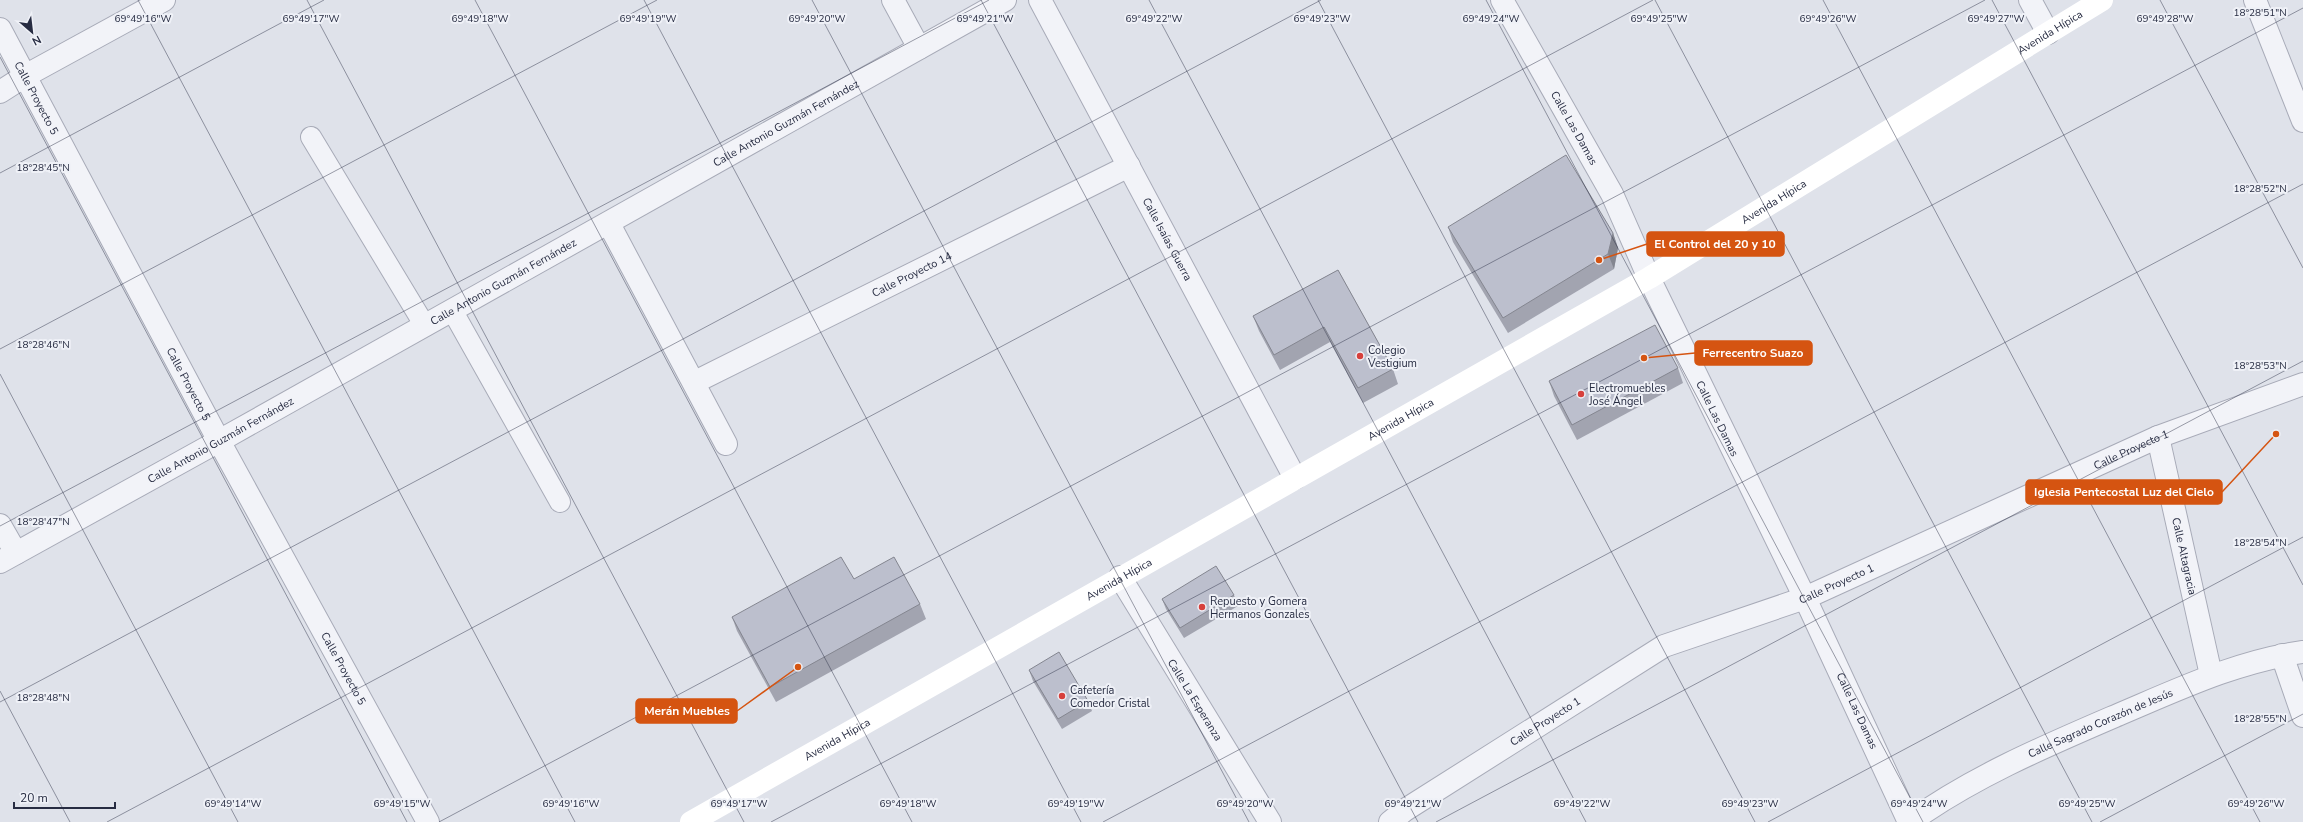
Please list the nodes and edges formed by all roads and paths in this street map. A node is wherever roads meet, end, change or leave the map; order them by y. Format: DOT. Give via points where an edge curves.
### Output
graph roads {
  1 [pos="164,0"];
  2 [pos="893,0"];
  3 [pos="1005,0"];
  4 [pos="1040,0"];
  5 [pos="1502,0"];
  6 [pos="2030,0"];
  7 [pos="2102,0"];
  8 [pos="2254,0"];
  9 [pos="0,29"];
  10 [pos="2048,33"];
  11 [pos="919,48"];
  12 [pos="25,76"];
  13 [pos="0,92"];
  14 [pos="2303,121"];
  15 [pos="311,137"];
  16 [pos="1129,166"];
  17 [pos="609,224"];
  18 [pos="1649,278"];
  19 [pos="452,310"];
  20 [pos="426,326"];
  21 [pos="695,382"];
  22 [pos="2303,384"];
  23 [pos="2158,437"];
  24 [pos="219,441"];
  25 [pos="726,444"];
  26 [pos="1295,478"];
  27 [pos="560,502"];
  28 [pos="0,525"];
  29 [pos="8,557"];
  30 [pos="1120,577"];
  31 [pos="1805,598"];
  32 [pos="2303,652"];
  33 [pos="2282,655"];
  34 [pos="2211,675"];
  35 [pos="2303,716"];
  36 [pos="428,822"];
  37 [pos="691,822"];
  38 [pos="1270,822"];
  39 [pos="1390,822"];
  40 [pos="1910,822"];
  1 -- 12 [label="street"];
  2 -- 11 [label="street"];
  3 -- 11 [label="street, Calle Antonio Guzmán Fernández"];
  4 -- 16 [label="street, Calle Isaías Guerra"];
  5 -- 18 [label="street, Calle Las Damas" via="1612,194"];
  6 -- 10 [label="street"];
  7 -- 10 [label="street, Avenida Hípica"];
  8 -- 14 [label="street"];
  9 -- 12 [label="street, Calle Proyecto 5"];
  10 -- 18 [label="street, Avenida Hípica"];
  11 -- 17 [label="street, Calle Antonio Guzmán Fernández"];
  12 -- 13 [label="street"];
  12 -- 24 [label="street, Calle Proyecto 5"];
  15 -- 20 [label="lane"];
  16 -- 21 [label="street, Calle Proyecto 14"];
  16 -- 26 [label="street, Calle Isaías Guerra"];
  17 -- 19 [label="street, Calle Antonio Guzmán Fernández"];
  17 -- 21 [label="street"];
  18 -- 26 [label="street, Avenida Hípica"];
  18 -- 31 [label="street, Calle Las Damas"];
  19 -- 20 [label="street, Calle Antonio Guzmán Fernández"];
  19 -- 27 [label="lane"];
  20 -- 24 [label="street, Calle Antonio Guzmán Fernández"];
  21 -- 25 [label="street"];
  22 -- 23 [label="street, Calle Proyecto 1"];
  23 -- 31 [label="street, Calle Proyecto 1"];
  23 -- 34 [label="street, Calle Altagracia"];
  24 -- 29 [label="street, Calle Antonio Guzmán Fernández"];
  24 -- 36 [label="street, Calle Proyecto 5"];
  26 -- 30 [label="street, Avenida Hípica"];
  28 -- 29 [label="street"];
  30 -- 37 [label="street, Avenida Hípica"];
  30 -- 38 [label="street, Calle La Esperanza"];
  31 -- 39 [label="street, Calle Proyecto 1" via="1664,646"];
  31 -- 40 [label="street, Calle Las Damas"];
  32 -- 33 [label="street, Calle Sagrado Corazón de Jesús"];
  33 -- 34 [label="street, Calle Sagrado Corazón de Jesús"];
  33 -- 35 [label="street"];
  34 -- 40 [label="street, Calle Sagrado Corazón de Jesús" via="2051,743 1943,798"];
}
